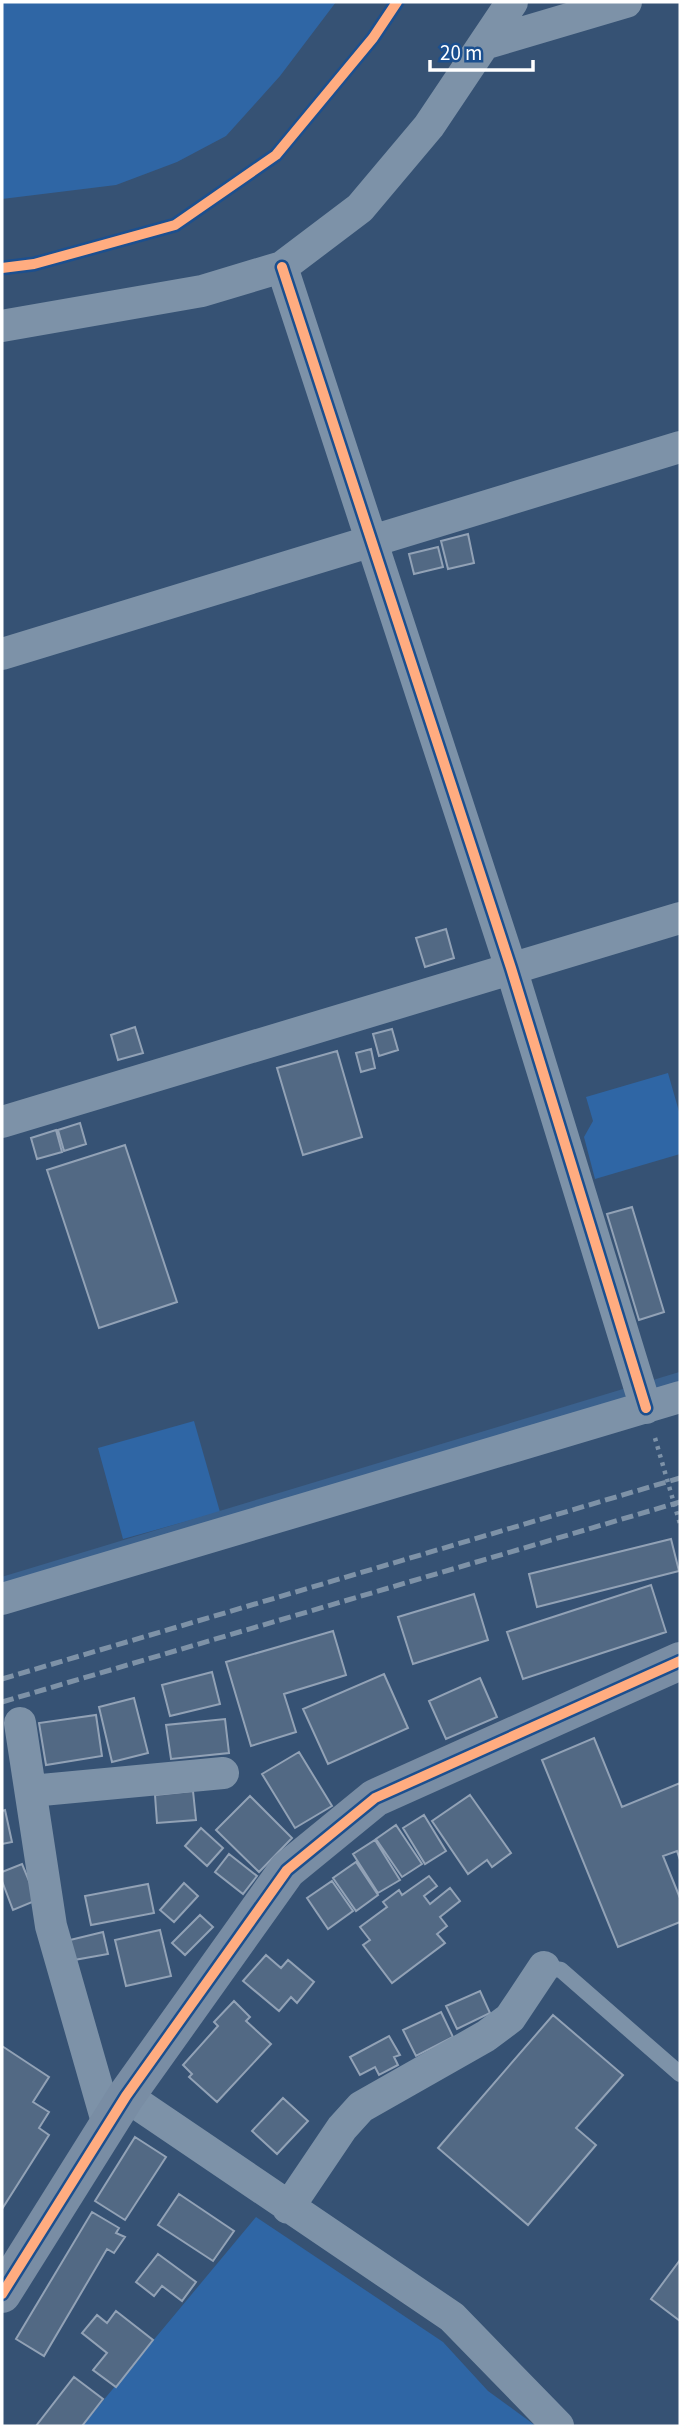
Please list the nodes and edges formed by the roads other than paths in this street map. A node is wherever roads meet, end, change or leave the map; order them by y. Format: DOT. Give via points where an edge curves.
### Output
graph roads {
  1 [pos="512,2"];
  2 [pos="626,2"];
  3 [pos="484,44"];
  4 [pos="282,267"];
  5 [pos="2,326"];
  6 [pos="680,447"];
  7 [pos="373,541"];
  8 [pos="2,654"];
  9 [pos="680,918"];
  10 [pos="511,968"];
  11 [pos="2,1122"];
  12 [pos="642,1396"];
  13 [pos="680,1398"];
  14 [pos="2,1599"];
  15 [pos="680,1661"];
  16 [pos="20,1723"];
  17 [pos="223,1773"];
  18 [pos="31,1791"];
  19 [pos="544,1967"];
  20 [pos="680,2074"];
  21 [pos="117,2111"];
  22 [pos="288,2208"];
  23 [pos="2,2294"];
  24 [pos="558,2426"];
  1 -- 3 [label="street"];
  2 -- 3 [label="street"];
  3 -- 4 [label="street" via="429,126 360,208"];
  4 -- 5 [label="street" via="202,291"];
  4 -- 7 [label="street"];
  6 -- 7 [label="street"];
  7 -- 8 [label="street"];
  7 -- 10 [label="street"];
  9 -- 10 [label="street"];
  10 -- 11 [label="street"];
  10 -- 12 [label="street"];
  12 -- 13 [label="street"];
  12 -- 14 [label="street"];
  15 -- 21 [label="street" via="375,1798 287,1870"];
  16 -- 18 [label="street"];
  17 -- 18 [label="street"];
  18 -- 21 [label="street" via="51,1926"];
  19 -- 20 [label="lane" via="561,1970"];
  19 -- 22 [label="street" via="510,2018 361,2107"];
  21 -- 22 [label="street"];
  21 -- 23 [label="street"];
  22 -- 24 [label="street" via="452,2317"];
}
